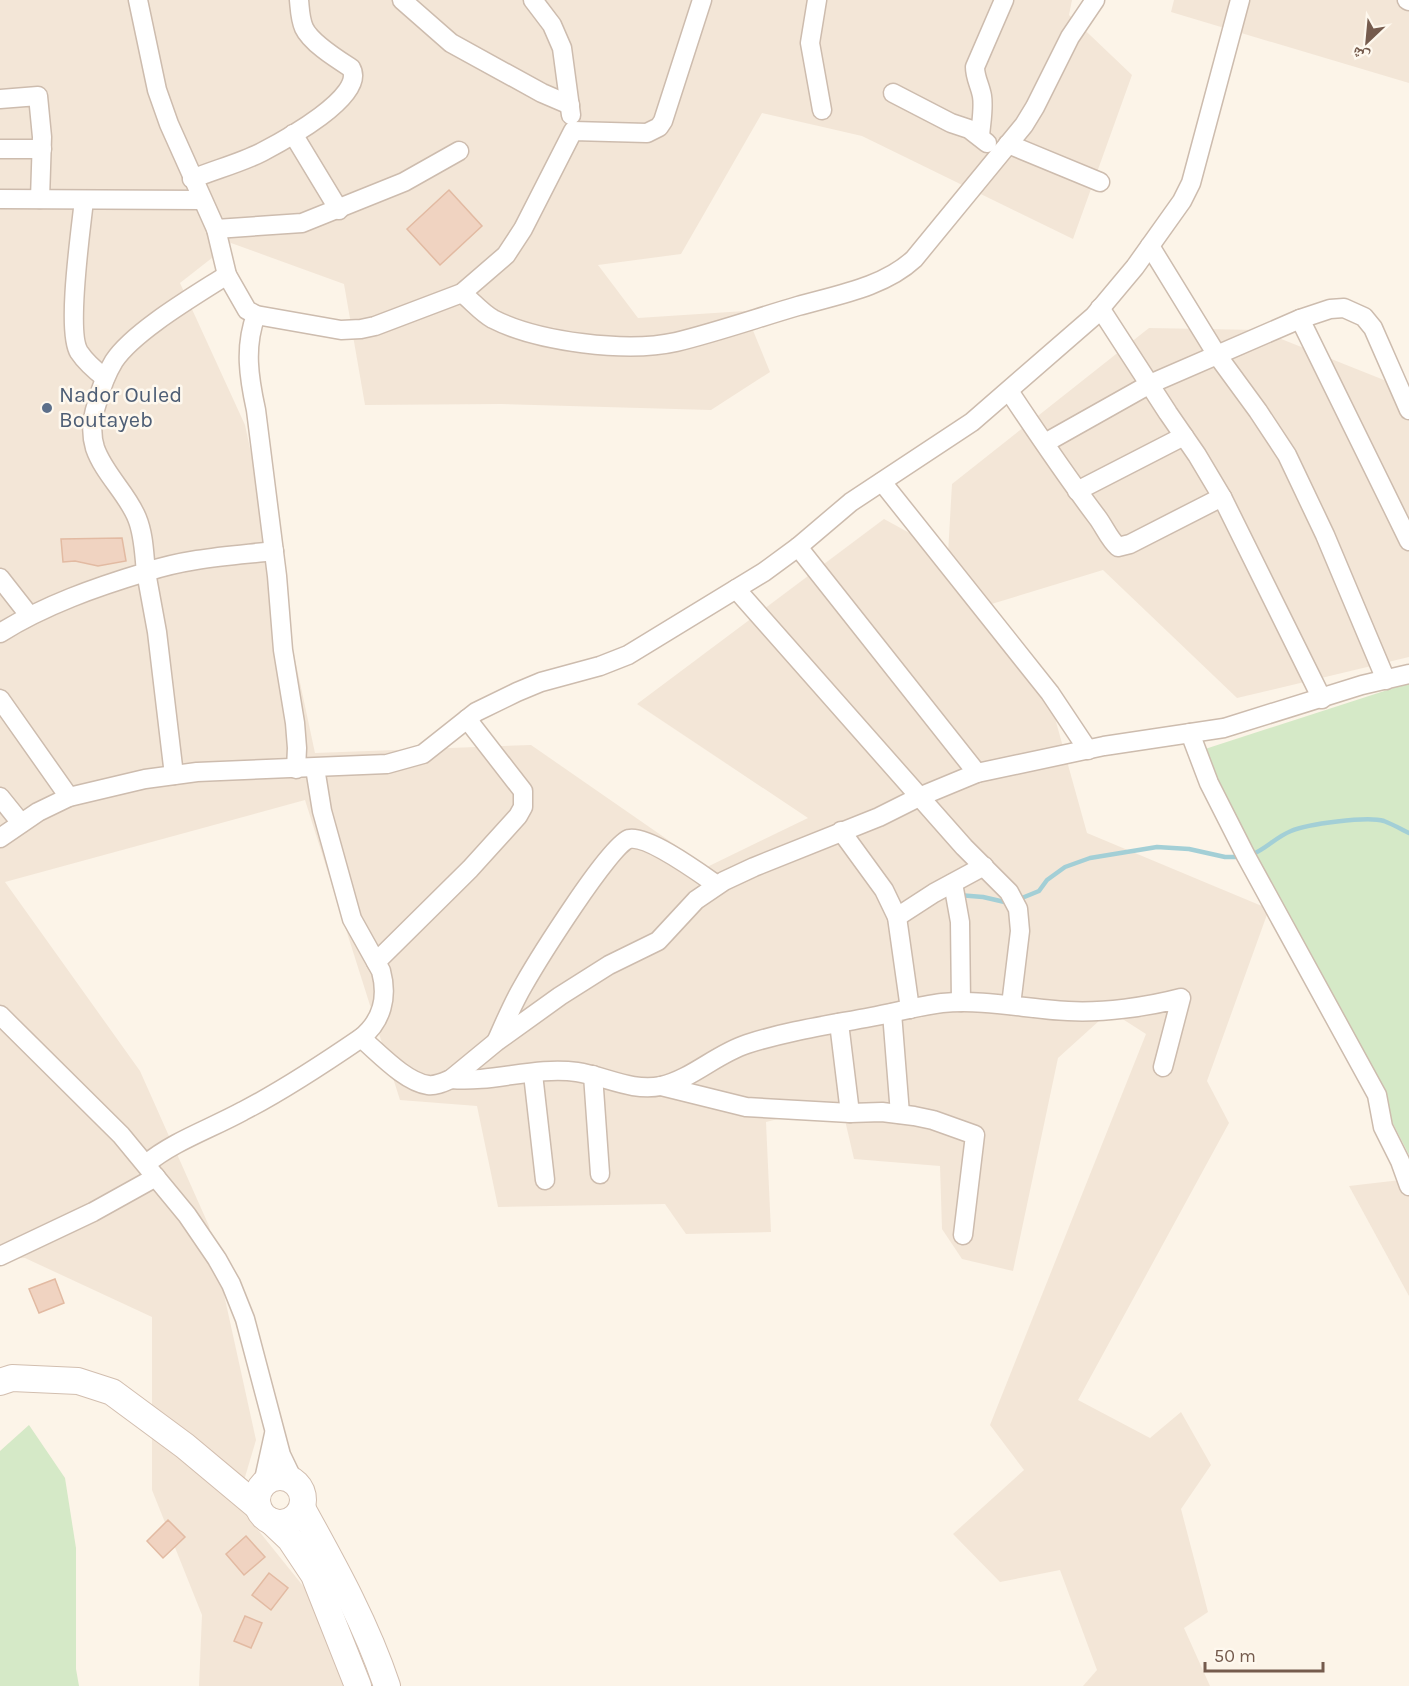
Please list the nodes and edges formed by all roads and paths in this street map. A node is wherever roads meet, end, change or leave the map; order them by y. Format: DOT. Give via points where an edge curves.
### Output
graph roads {
  1 [pos="138,0"];
  2 [pos="298,0"];
  3 [pos="402,0"];
  4 [pos="533,0"];
  5 [pos="702,0"];
  6 [pos="817,0"];
  7 [pos="1004,0"];
  8 [pos="1095,0"];
  9 [pos="1240,0"];
  10 [pos="893,93"];
  11 [pos="0,99"];
  12 [pos="570,105"];
  13 [pos="822,111"];
  14 [pos="573,131"];
  15 [pos="293,134"];
  16 [pos="980,135"];
  17 [pos="0,149"];
  18 [pos="42,149"];
  19 [pos="1003,150"];
  20 [pos="459,151"];
  21 [pos="192,179"];
  22 [pos="1100,182"];
  23 [pos="0,199"];
  24 [pos="40,199"];
  25 [pos="84,200"];
  26 [pos="202,200"];
  27 [pos="339,210"];
  28 [pos="216,229"];
  29 [pos="1150,246"];
  30 [pos="227,275"];
  31 [pos="462,293"];
  32 [pos="1100,308"];
  33 [pos="256,315"];
  34 [pos="1300,319"];
  35 [pos="1217,355"];
  36 [pos="105,378"];
  37 [pos="1150,384"];
  38 [pos="1009,391"];
  39 [pos="1409,410"];
  40 [pos="1184,435"];
  41 [pos="1045,443"];
  42 [pos="882,482"];
  43 [pos="1077,491"];
  44 [pos="1222,497"];
  45 [pos="1409,541"];
  46 [pos="798,547"];
  47 [pos="274,551"];
  48 [pos="146,572"];
  49 [pos="0,578"];
  50 [pos="736,590"];
  51 [pos="29,615"];
  52 [pos="0,633"];
  53 [pos="1409,674"];
  54 [pos="1386,680"];
  55 [pos="0,699"];
  56 [pos="1322,699"];
  57 [pos="467,719"];
  58 [pos="1190,733"];
  59 [pos="1088,750"];
  60 [pos="315,768"];
  61 [pos="296,769"];
  62 [pos="976,773"];
  63 [pos="174,775"];
  64 [pos="0,797"];
  65 [pos="69,797"];
  66 [pos="919,797"];
  67 [pos="21,824"];
  68 [pos="841,831"];
  69 [pos="0,838"];
  70 [pos="984,866"];
  71 [pos="953,883"];
  72 [pos="717,885"];
  73 [pos="897,917"];
  74 [pos="376,962"];
  75 [pos="961,1002"];
  76 [pos="1011,1005"];
  77 [pos="901,1011"];
  78 [pos="0,1015"];
  79 [pos="839,1023"];
  80 [pos="361,1038"];
  81 [pos="496,1042"];
  82 [pos="1163,1067"];
  83 [pos="533,1074"];
  84 [pos="594,1076"];
  85 [pos="451,1079"];
  86 [pos="661,1086"];
  87 [pos="850,1113"];
  88 [pos="900,1114"];
  89 [pos="151,1170"];
  90 [pos="600,1174"];
  91 [pos="545,1180"];
  92 [pos="1409,1186"];
  93 [pos="963,1235"];
  94 [pos="0,1256"];
  95 [pos="0,1365"];
  96 [pos="0,1382"];
  97 [pos="274,1432"];
  98 [pos="293,1480"];
  99 [pos="263,1501"];
  100 [pos="302,1508"];
  101 [pos="358,1686"];
  102 [pos="387,1686"];
  1 -- 21 [label="street" via="157,90"];
  2 -- 15 [label="street" via="306,31 351,68 354,80 350,89 318,119"];
  3 -- 12 [label="street" via="451,43"];
  4 -- 12 [label="street" via="552,25 562,48"];
  5 -- 14 [label="street" via="663,122 647,133"];
  6 -- 13 [label="street" via="810,43"];
  7 -- 16 [label="street" via="975,67 975,79 982,92"];
  8 -- 19 [label="street" via="1070,37 1035,107"];
  9 -- 29 [label="street" via="1191,183"];
  10 -- 16 [label="street"];
  11 -- 18 [label="street" via="38,96"];
  12 -- 14 [label="street"];
  14 -- 31 [label="street" via="506,255"];
  15 -- 21 [label="street" via="260,153"];
  15 -- 27 [label="street"];
  16 -- 19 [label="street"];
  17 -- 18 [label="street"];
  18 -- 24 [label="street"];
  19 -- 22 [label="street"];
  19 -- 31 [label="street" via="903,270 840,294 674,342 622,346 567,341 520,330 491,318"];
  20 -- 27 [label="street" via="404,182"];
  21 -- 26 [label="street"];
  23 -- 24 [label="street"];
  24 -- 25 [label="street"];
  25 -- 26 [label="street"];
  25 -- 36 [label="street" via="74,334 79,351"];
  26 -- 28 [label="street"];
  27 -- 28 [label="street" via="302,223"];
  28 -- 30 [label="street"];
  29 -- 32 [label="street"];
  29 -- 35 [label="street"];
  30 -- 33 [label="street" via="247,310"];
  30 -- 36 [label="street" via="130,343"];
  31 -- 33 [label="street" via="361,329 341,330"];
  32 -- 37 [label="street"];
  32 -- 38 [label="street"];
  33 -- 47 [label="street" via="249,337 249,361"];
  34 -- 35 [label="street"];
  34 -- 39 [label="street" via="1344,308 1364,317 1373,328"];
  34 -- 45 [label="street"];
  35 -- 37 [label="street"];
  35 -- 54 [label="street" via="1287,455"];
  36 -- 48 [label="street" via="93,418 95,447 137,517"];
  37 -- 40 [label="street"];
  37 -- 41 [label="street"];
  38 -- 41 [label="street"];
  38 -- 42 [label="street" via="972,422"];
  40 -- 43 [label="street"];
  40 -- 44 [label="street"];
  41 -- 43 [label="street"];
  42 -- 46 [label="street" via="851,502"];
  42 -- 59 [label="street" via="1050,693"];
  43 -- 44 [label="street" via="1113,542 1122,547"];
  44 -- 56 [label="street"];
  46 -- 50 [label="street"];
  46 -- 62 [label="street"];
  47 -- 48 [label="street" via="200,559"];
  47 -- 61 [label="street" via="283,650 295,723"];
  48 -- 51 [label="street"];
  48 -- 63 [label="street" via="159,643"];
  49 -- 51 [label="street"];
  50 -- 57 [label="street" via="628,655 541,682"];
  50 -- 66 [label="street"];
  51 -- 52 [label="street"];
  53 -- 54 [label="street"];
  54 -- 56 [label="street"];
  55 -- 65 [label="street"];
  56 -- 58 [label="street" via="1224,728"];
  57 -- 60 [label="street" via="423,754 408,760"];
  57 -- 74 [label="street" via="523,791 523,807 483,856"];
  58 -- 59 [label="street"];
  58 -- 92 [label="street" via="1209,783 1246,856 1377,1095 1383,1127"];
  59 -- 62 [label="street"];
  60 -- 61 [label="street"];
  60 -- 74 [label="street" via="322,811 352,918"];
  61 -- 63 [label="street"];
  62 -- 66 [label="street"];
  63 -- 65 [label="street"];
  64 -- 67 [label="street"];
  65 -- 67 [label="street"];
  66 -- 68 [label="street"];
  66 -- 70 [label="street"];
  67 -- 69 [label="street"];
  68 -- 72 [label="street"];
  68 -- 73 [label="street" via="884,890"];
  70 -- 71 [label="street"];
  70 -- 76 [label="street" via="1009,892 1018,909 1020,931"];
  71 -- 73 [label="street"];
  71 -- 75 [label="street" via="960,922"];
  72 -- 81 [label="street" via="696,900 658,941 609,965"];
  72 -- 81 [label="street" via="644,841 629,839 621,843 580,897 522,988"];
  73 -- 77 [label="street"];
  74 -- 80 [label="street" via="383,978 383,1007 371,1030"];
  75 -- 76 [label="street"];
  75 -- 77 [label="street"];
  76 -- 82 [label="street" via="1070,1011 1130,1007 1181,998"];
  77 -- 79 [label="street"];
  77 -- 88 [label="street"];
  78 -- 89 [label="street"];
  79 -- 86 [label="street" via="745,1044"];
  79 -- 87 [label="street"];
  80 -- 85 [label="street" via="400,1072 422,1083 434,1085"];
  80 -- 89 [label="street" via="273,1094 167,1148"];
  81 -- 85 [label="street"];
  83 -- 84 [label="street" via="567,1071"];
  83 -- 85 [label="street" via="470,1081"];
  83 -- 91 [label="street"];
  84 -- 86 [label="street" via="633,1086"];
  84 -- 90 [label="street"];
  86 -- 87 [label="street" via="746,1107"];
  87 -- 88 [label="street"];
  88 -- 93 [label="street" via="933,1120 975,1135"];
  89 -- 94 [label="street" via="93,1212"];
  89 -- 97 [label="street" via="203,1238 231,1284 253,1345"];
  95 -- 99 [label="street" via="28,1361 65,1363 121,1385 185,1429"];
  96 -- 99 [label="street" via="12,1378 78,1381 112,1392"];
  97 -- 98 [label="street"];
  97 -- 99 [label="street"];
  98 -- 99 [label="street" via="270,1479"];
  98 -- 100 [label="street" via="303,1492"];
  99 -- 100 [label="street" via="285,1523"];
  99 -- 101 [label="street" via="314,1575"];
  100 -- 102 [label="street" via="340,1576"];
}
